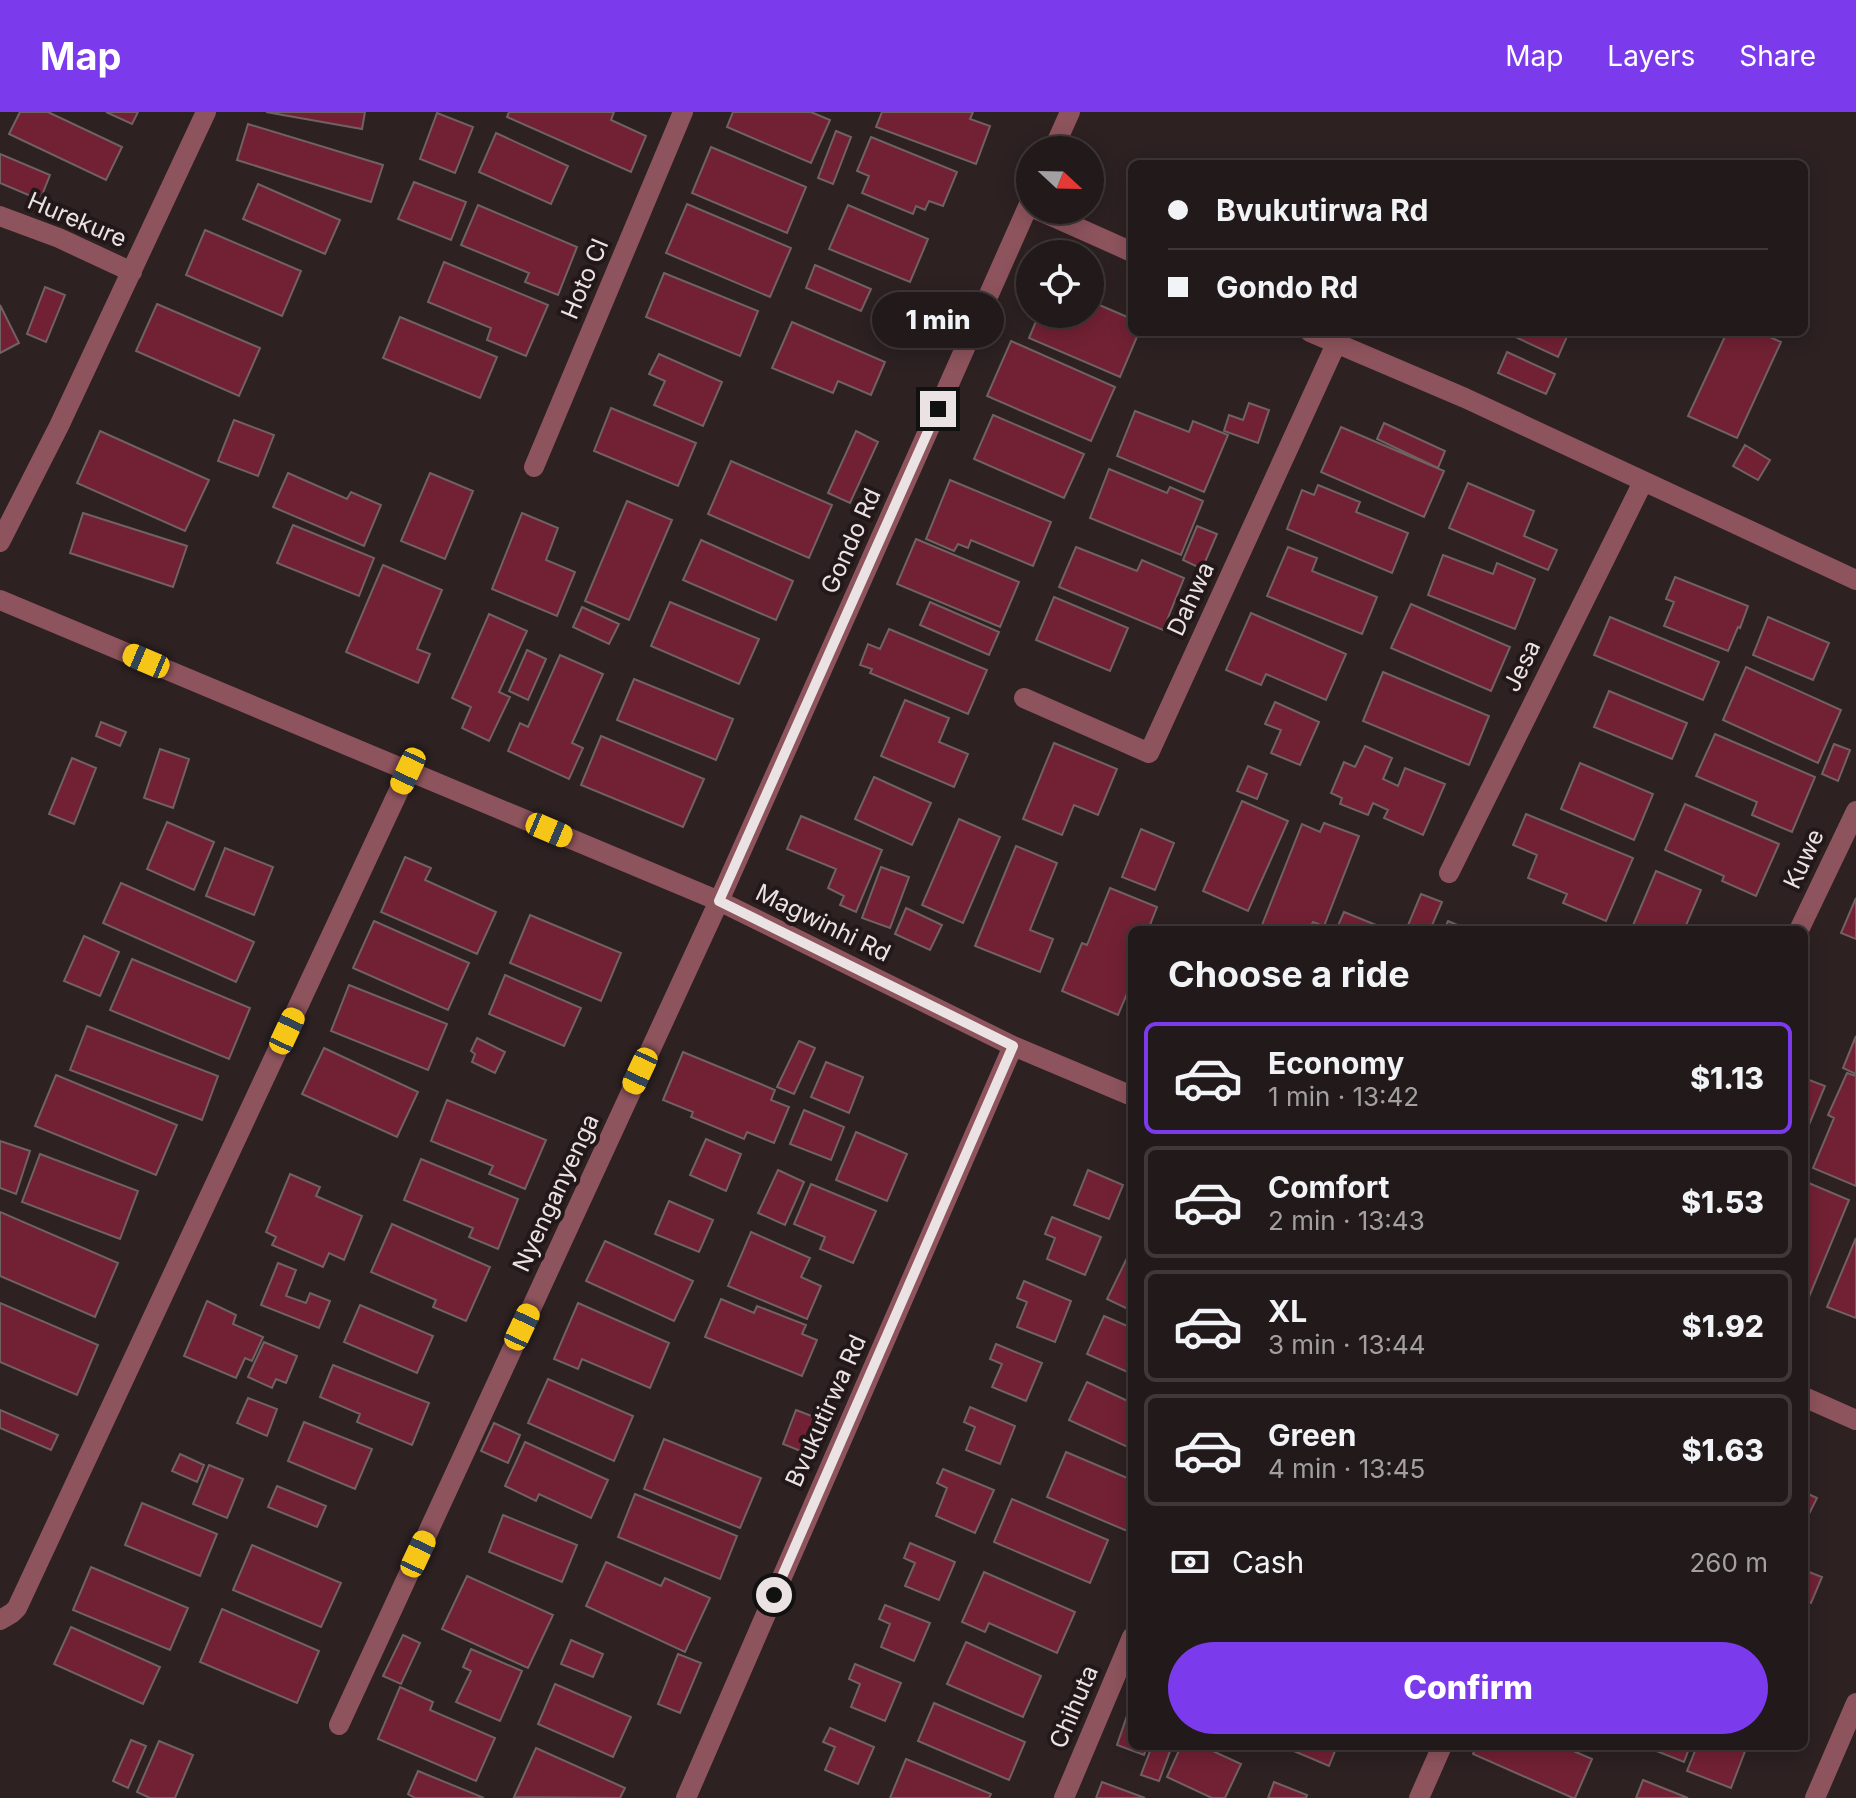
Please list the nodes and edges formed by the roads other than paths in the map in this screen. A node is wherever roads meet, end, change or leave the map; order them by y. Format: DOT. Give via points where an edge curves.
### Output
graph roads {
  1 [pos="206,112"];
  2 [pos="683,112"];
  3 [pos="1070,112"];
  4 [pos="1059,136"];
  5 [pos="0,216"];
  6 [pos="1024,224"];
  7 [pos="1071,224"];
  8 [pos="1128,250"];
  9 [pos="132,272"];
  10 [pos="1319,336"];
  11 [pos="1336,344"];
  12 [pos="534,467"];
  13 [pos="1643,482"];
  14 [pos="0,542"];
  15 [pos="1856,580"];
  16 [pos="0,600"];
  17 [pos="1024,698"];
  18 [pos="408,771"];
  19 [pos="1856,811"];
  20 [pos="1449,873"];
  21 [pos="719,901"];
  22 [pos="1801,926"];
  23 [pos="1013,1046"];
  24 [pos="1128,1094"];
  25 [pos="1808,1399"];
  26 [pos="1856,1420"];
  27 [pos="0,1620"];
  28 [pos="1128,1646"];
  29 [pos="1856,1703"];
  30 [pos="339,1725"];
  31 [pos="1440,1750"];
  32 [pos="686,1798"];
  33 [pos="1064,1798"];
  34 [pos="1419,1798"];
  35 [pos="1815,1798"];
  1 -- 9 [label="street"];
  2 -- 12 [label="street, Hoto Cl"];
  3 -- 4 [label="street"];
  5 -- 9 [label="street, Hurekure"];
  6 -- 21 [label="street, Gondo Rd"];
  7 -- 8 [label="street"];
  9 -- 14 [label="street"];
  10 -- 11 [label="street"];
  11 -- 13 [label="street"];
  11 -- 17 [label="street, Dahwa" via="1149,753"];
  13 -- 15 [label="street"];
  13 -- 20 [label="street, Jesa"];
  16 -- 18 [label="street, Magwinhi Rd"];
  18 -- 21 [label="street, Magwinhi Rd"];
  18 -- 27 [label="street" via="17,1608"];
  19 -- 22 [label="street, Kuwe"];
  21 -- 23 [label="street, Magwinhi Rd"];
  21 -- 30 [label="street, Nyenganyenga"];
  23 -- 24 [label="street, Magwinhi Rd"];
  23 -- 32 [label="street, Bvukutirwa Rd"];
  25 -- 26 [label="street"];
  28 -- 33 [label="street, Chihuta"];
  29 -- 35 [label="street"];
  31 -- 34 [label="street"];
}
